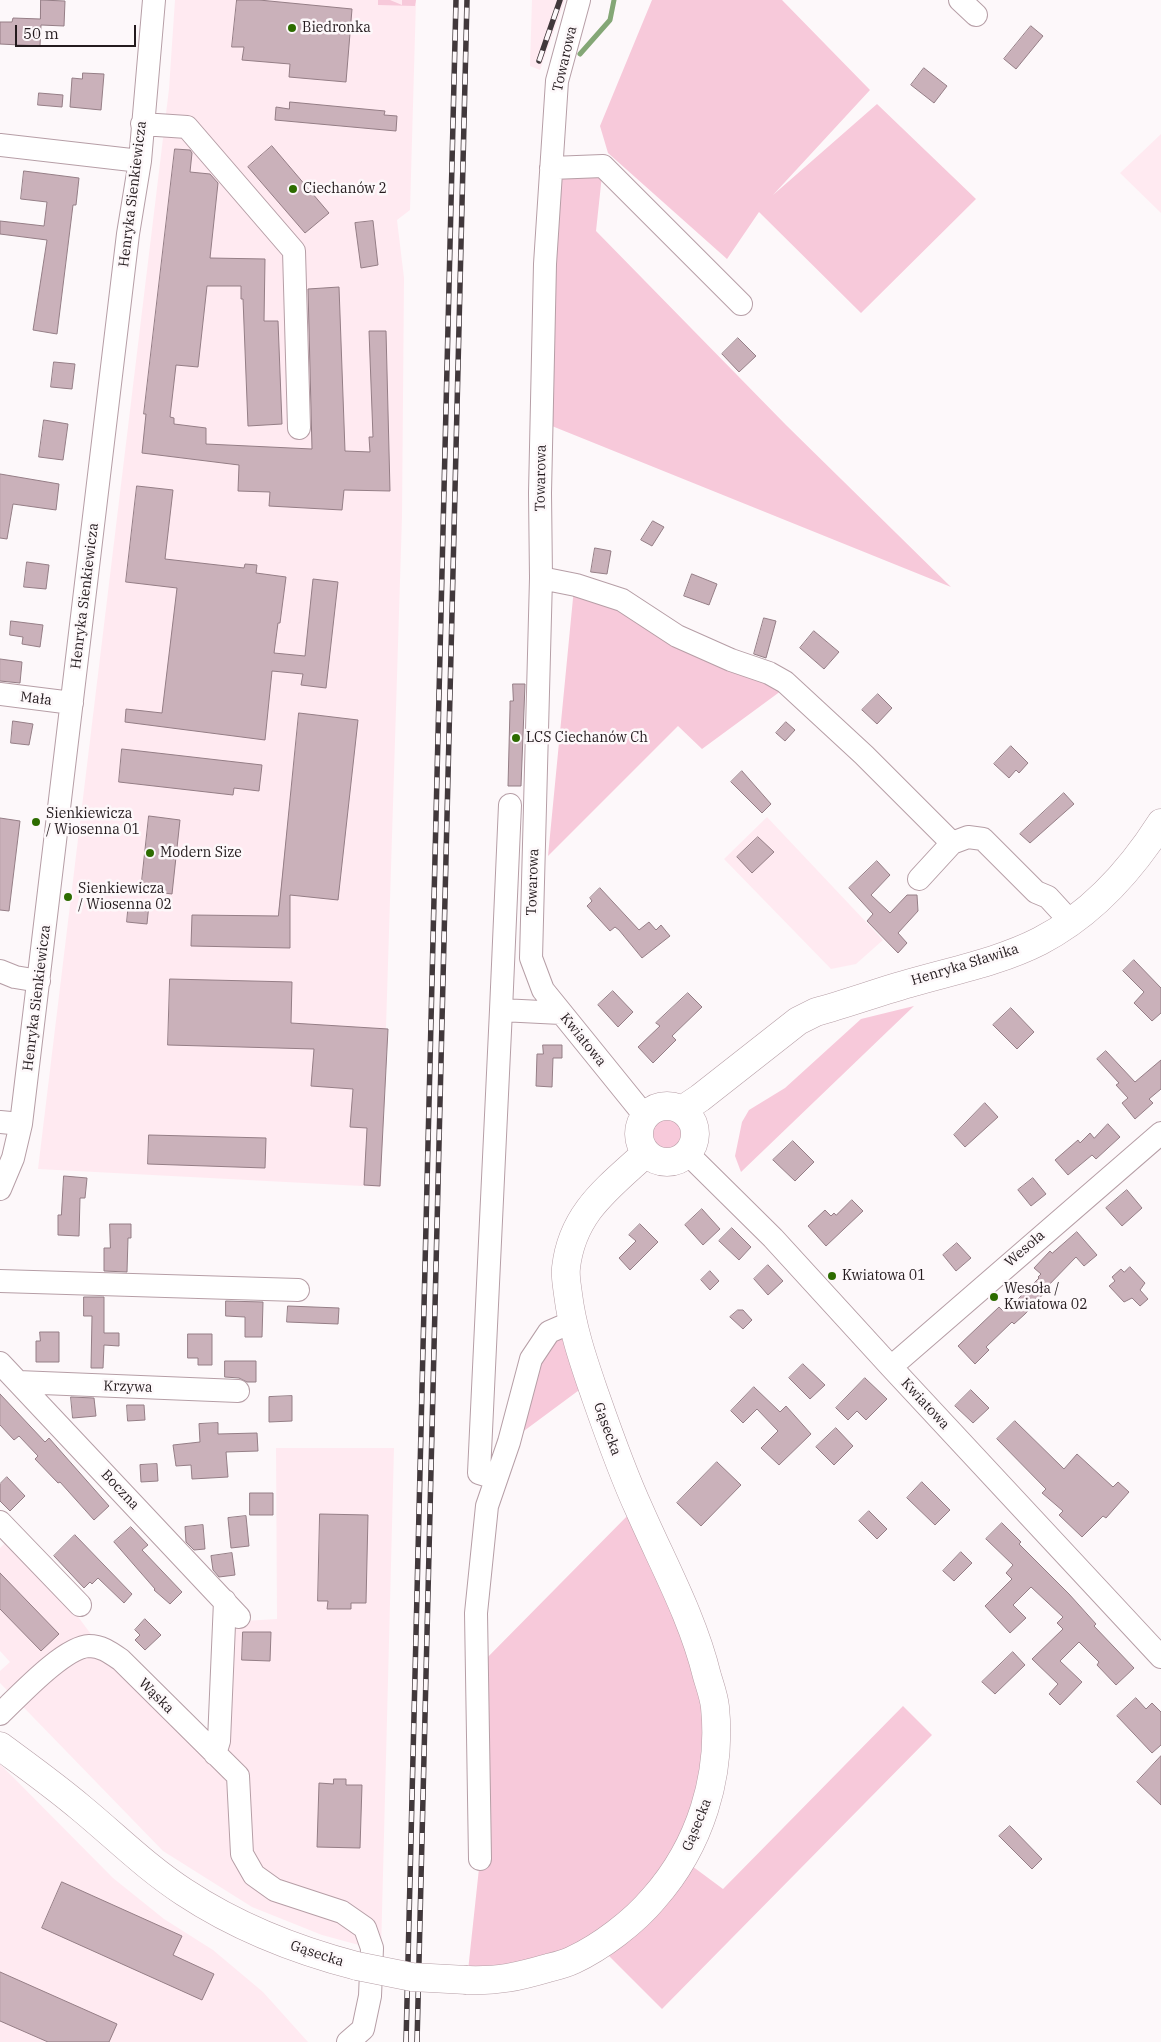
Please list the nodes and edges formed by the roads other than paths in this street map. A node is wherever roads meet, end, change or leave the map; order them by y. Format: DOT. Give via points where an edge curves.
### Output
graph roads {
  1 [pos="154,0"];
  2 [pos="579,0"];
  3 [pos="960,0"];
  4 [pos="976,15"];
  5 [pos="142,124"];
  6 [pos="0,145"];
  7 [pos="140,161"];
  8 [pos="551,168"];
  9 [pos="741,304"];
  10 [pos="299,428"];
  11 [pos="541,578"];
  12 [pos="0,694"];
  13 [pos="72,703"];
  14 [pos="510,805"];
  15 [pos="1161,823"];
  16 [pos="952,844"];
  17 [pos="919,879"];
  18 [pos="1070,921"];
  19 [pos="531,958"];
  20 [pos="0,971"];
  21 [pos="39,981"];
  22 [pos="501,1010"];
  23 [pos="561,1013"];
  24 [pos="646,1116"];
  25 [pos="688,1117"];
  26 [pos="10,1123"];
  27 [pos="1161,1132"];
  28 [pos="646,1153"];
  29 [pos="688,1154"];
  30 [pos="0,1189"];
  31 [pos="0,1281"];
  32 [pos="298,1290"];
  33 [pos="572,1322"];
  34 [pos="0,1363"];
  35 [pos="890,1367"];
  36 [pos="18,1382"];
  37 [pos="238,1391"];
  38 [pos="495,1478"];
  39 [pos="0,1522"];
  40 [pos="80,1605"];
  41 [pos="1161,1657"];
  42 [pos="0,1714"];
  43 [pos="0,1726"];
  44 [pos="0,1746"];
  45 [pos="216,1754"];
  46 [pos="80,1807"];
  47 [pos="480,1859"];
  48 [pos="348,2042"];
  1 -- 5 [label="street, Henryka Sienkiewicza"];
  2 -- 8 [label="street, Towarowa" via="557,82"];
  3 -- 4 [label="street"];
  5 -- 7 [label="street, Henryka Sienkiewicza"];
  5 -- 10 [label="street" via="187,127 294,251"];
  6 -- 7 [label="street"];
  7 -- 13 [label="street, Henryka Sienkiewicza" via="128,234"];
  8 -- 9 [label="street" via="603,166"];
  8 -- 11 [label="street, Towarowa" via="545,264"];
  11 -- 16 [label="street" via="622,600 677,636 785,682 864,755"];
  11 -- 19 [label="street, Towarowa"];
  12 -- 13 [label="street, Mała"];
  13 -- 21 [label="street, Henryka Sienkiewicza"];
  14 -- 22 [label="street"];
  15 -- 18 [label="main road, Henryka Sławika" via="1122,874 1096,901"];
  16 -- 17 [label="street"];
  16 -- 18 [label="street" via="968,837 982,839 1036,892 1048,897"];
  18 -- 25 [label="main road, Henryka Sławika" via="1040,940 1001,957 878,992 798,1021 700,1098"];
  19 -- 23 [label="street, Kwiatowa" via="543,990"];
  20 -- 21 [label="street"];
  21 -- 26 [label="street, Henryka Sienkiewicza"];
  22 -- 23 [label="street"];
  22 -- 38 [label="street" via="480,1473"];
  23 -- 24 [label="street, Kwiatowa"];
  24 -- 25 [label="main road" via="666,1106"];
  24 -- 28 [label="main road" via="641,1123 639,1139"];
  25 -- 29 [label="main road" via="695,1138"];
  26 -- 30 [label="street, Henryka Sienkiewicza" via="13,1158"];
  27 -- 35 [label="street, Wesoła"];
  28 -- 29 [label="main road" via="668,1162"];
  28 -- 33 [label="main road, Gąsecka" via="585,1213 572,1240 566,1270"];
  29 -- 35 [label="street, Kwiatowa" via="772,1238"];
  31 -- 32 [label="street"];
  33 -- 38 [label="street" via="550,1332 531,1359"];
  33 -- 46 [label="main road, Gąsecka, bridge" via="612,1443 688,1620 715,1705 716,1748 711,1789 699,1827 684,1858 639,1916 572,1961 518,1977 467,1980 412,1977 357,1966 284,1943 236,1922 182,1891"];
  34 -- 36 [label="street, Boczna"];
  35 -- 41 [label="street, Kwiatowa"];
  36 -- 37 [label="street, Krzywa"];
  36 -- 45 [label="street, Boczna" via="232,1609 220,1741"];
  38 -- 47 [label="street" via="487,1506 476,1613"];
  39 -- 40 [label="street"];
  42 -- 45 [label="street, Wąska" via="61,1658 80,1647 92,1646 108,1650 121,1660"];
  43 -- 46 [label="main road, Gąsecka" via="31,1753"];
  44 -- 46 [label="main road, Gąsecka"];
  45 -- 48 [label="street, Wąska" via="238,1776 242,1854 254,1875 275,1890 342,1912 365,1928 372,1948 370,1996 363,2029"];
}
